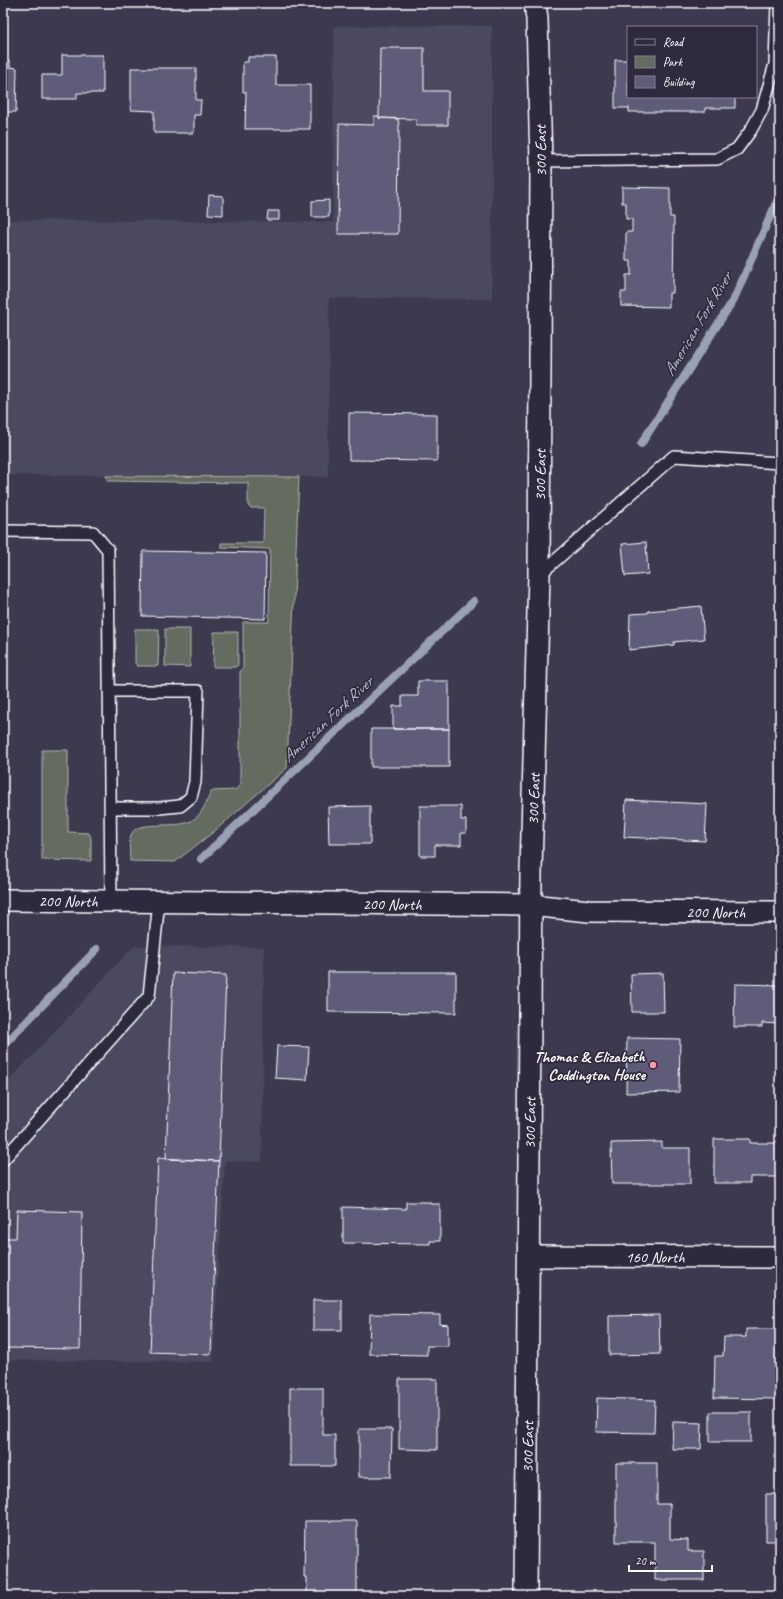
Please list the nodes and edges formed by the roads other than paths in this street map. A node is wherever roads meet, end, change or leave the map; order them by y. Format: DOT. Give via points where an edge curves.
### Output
graph roads {
  1 [pos="535,3"];
  2 [pos="777,3"];
  3 [pos="540,161"];
  4 [pos="780,463"];
  5 [pos="3,531"];
  6 [pos="539,575"];
  7 [pos="110,691"];
  8 [pos="110,808"];
  9 [pos="3,900"];
  10 [pos="111,901"];
  11 [pos="159,901"];
  12 [pos="530,905"];
  13 [pos="780,912"];
  14 [pos="3,1160"];
  15 [pos="530,1256"];
  16 [pos="780,1257"];
  17 [pos="526,1596"];
  1 -- 3 [label="street, 300 East"];
  2 -- 3 [label="lane" via="775,64 762,110 737,149 717,159"];
  3 -- 6 [label="street, 300 East"];
  4 -- 6 [label="lane" via="674,456"];
  5 -- 7 [label="lane" via="93,532 108,550"];
  6 -- 12 [label="street, 300 East"];
  7 -- 8 [label="lane"];
  7 -- 8 [label="lane" via="198,691 195,782 191,797 180,806"];
  8 -- 10 [label="lane"];
  9 -- 10 [label="street, 200 North"];
  10 -- 11 [label="street, 200 North"];
  11 -- 12 [label="street, 200 North"];
  11 -- 14 [label="lane" via="149,996"];
  12 -- 13 [label="street, 200 North" via="589,912"];
  12 -- 15 [label="street, 300 East"];
  15 -- 16 [label="street, 160 North"];
  15 -- 17 [label="street, 300 East"];
}
